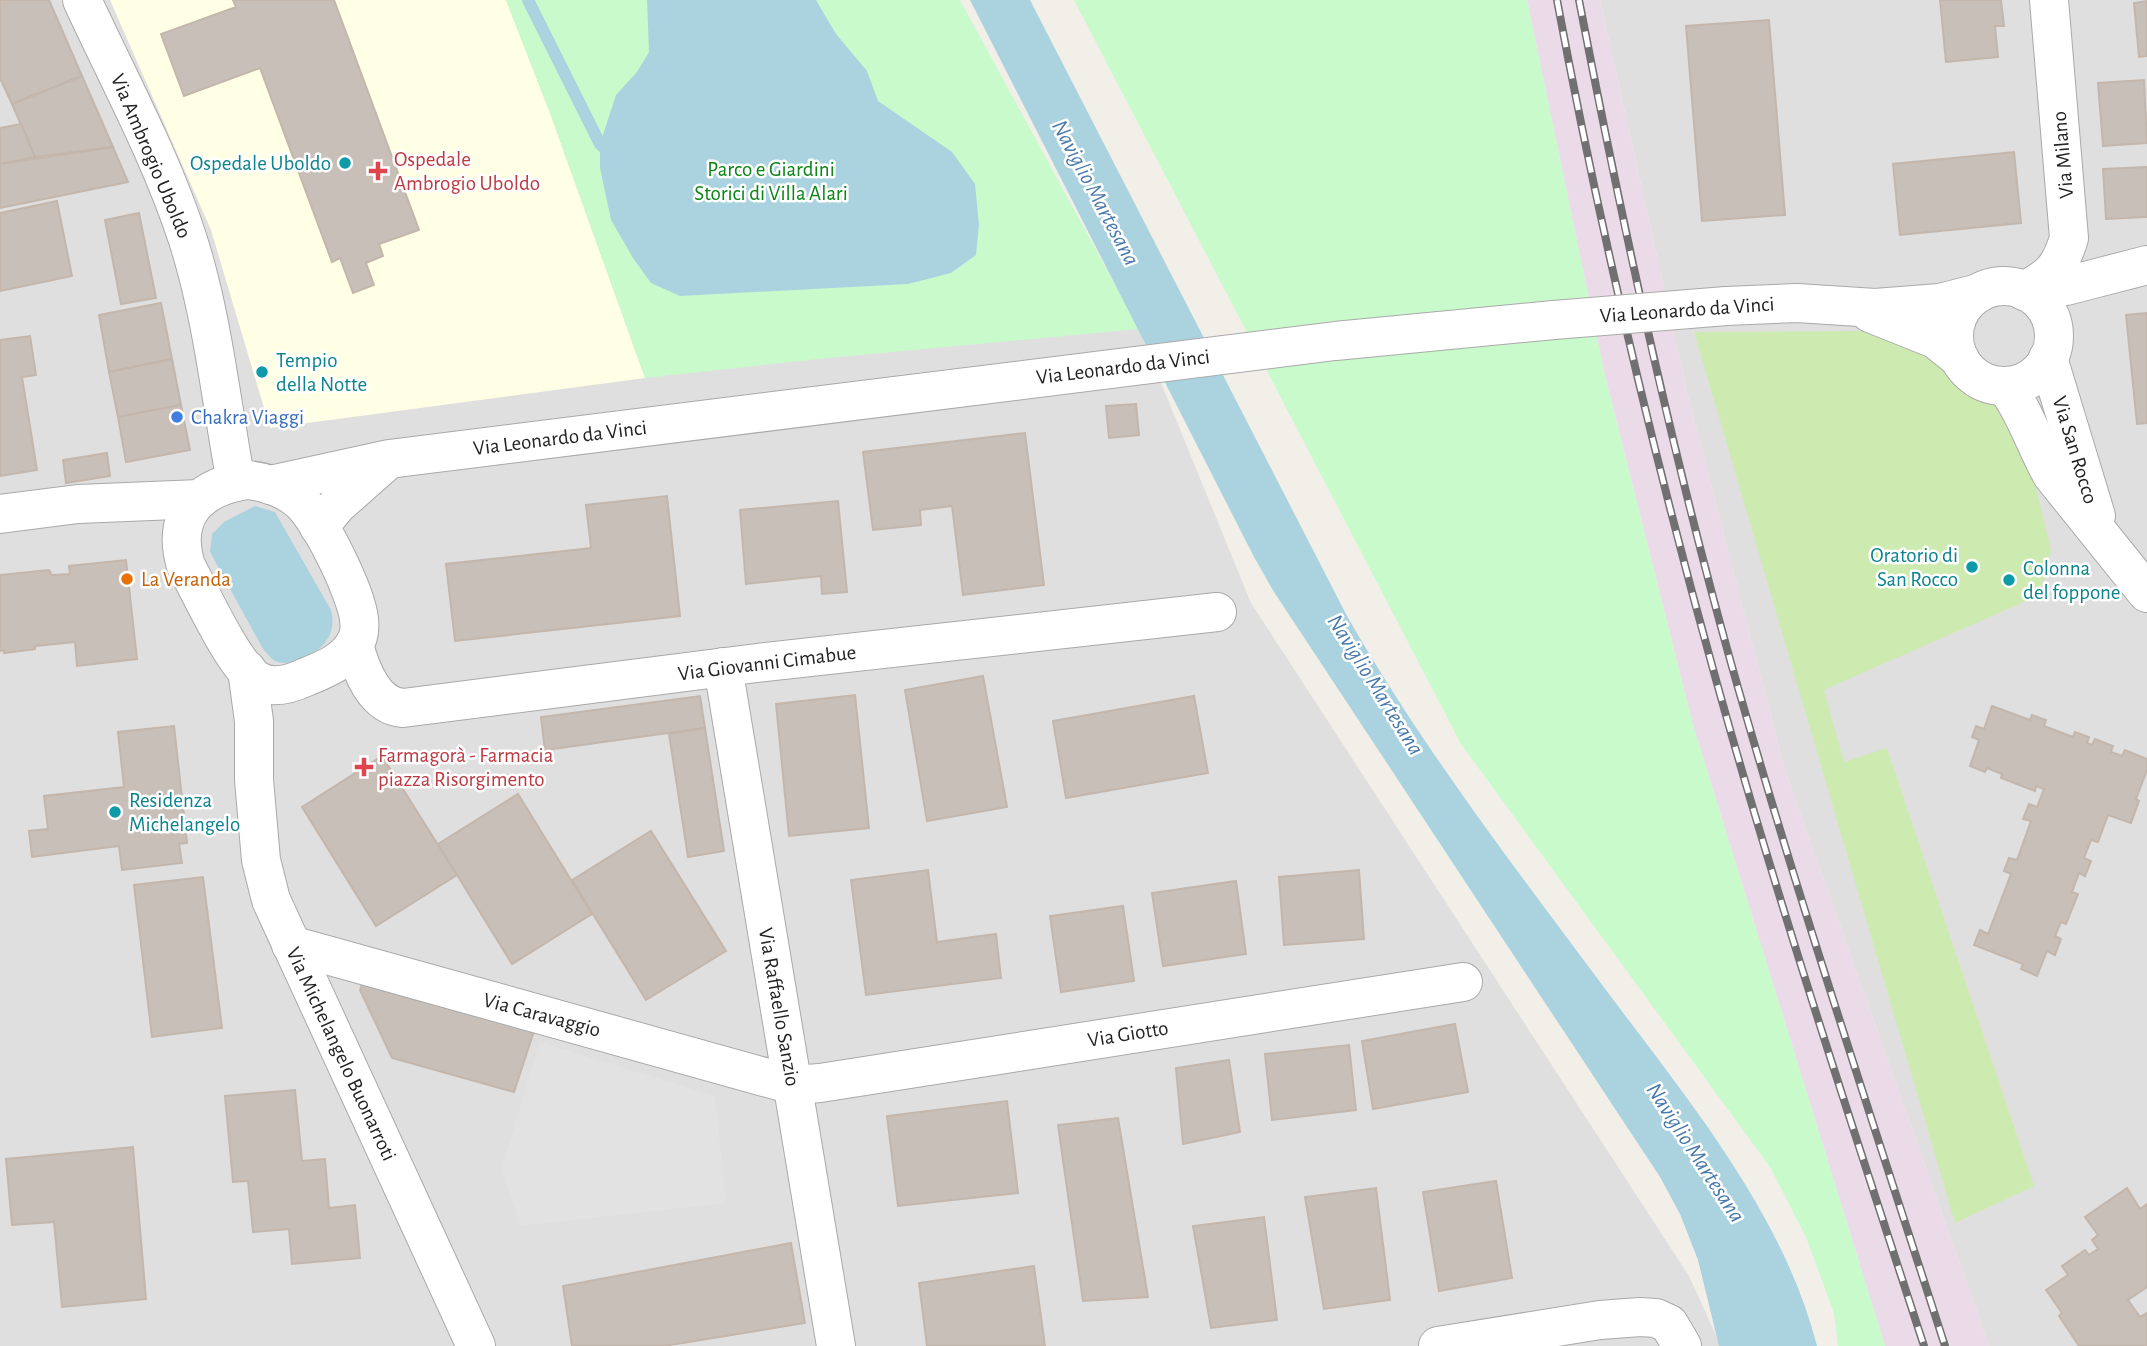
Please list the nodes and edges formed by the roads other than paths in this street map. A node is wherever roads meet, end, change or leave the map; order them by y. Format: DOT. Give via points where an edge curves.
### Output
graph roads {
  1 [pos="82,0"];
  2 [pos="2049,0"];
  3 [pos="2133,268"];
  4 [pos="2024,291"];
  5 [pos="1979,293"];
  6 [pos="1859,308"];
  7 [pos="2050,354"];
  8 [pos="1960,359"];
  9 [pos="2004,386"];
  10 [pos="389,459"];
  11 [pos="253,483"];
  12 [pos="200,499"];
  13 [pos="78,505"];
  14 [pos="0,514"];
  15 [pos="319,527"];
  16 [pos="180,537"];
  17 [pos="2104,541"];
  18 [pos="2147,593"];
  19 [pos="1217,612"];
  20 [pos="354,645"];
  21 [pos="723,667"];
  22 [pos="247,670"];
  23 [pos="288,684"];
  24 [pos="256,748"];
  25 [pos="291,945"];
  26 [pos="1463,982"];
  27 [pos="793,1085"];
  28 [pos="1675,1335"];
  29 [pos="476,1346"];
  30 [pos="836,1346"];
  31 [pos="1438,1346"];
  1 -- 11 [label="street, Via Ambrogio Uboldo" via="188,240"];
  2 -- 4 [label="street, Via Milano" via="2069,238 2054,272"];
  3 -- 4 [label="street" via="2066,286"];
  3 -- 7 [label="street" via="2085,306"];
  4 -- 5 [label="street" via="2000,286"];
  4 -- 7 [label="street" via="2049,317 2054,335"];
  5 -- 6 [label="street, Via Leonardo da Vinci" via="1931,304"];
  5 -- 8 [label="street" via="1956,322 1954,340"];
  6 -- 8 [label="street, Via Leonardo da Vinci" via="1935,340"];
  6 -- 10 [label="street, Via Leonardo da Vinci, bridge" via="1797,303 1726,306 1335,341"];
  7 -- 9 [label="street" via="2027,380"];
  7 -- 17 [label="street, Via San Rocco"];
  8 -- 9 [label="street" via="1980,380"];
  9 -- 17 [label="street, Via San Rocco" via="2052,475"];
  10 -- 11 [label="street, Via Leonardo da Vinci"];
  10 -- 15 [label="street"];
  11 -- 12 [label="street" via="215,489"];
  11 -- 15 [label="street" via="298,499"];
  12 -- 13 [label="street"];
  12 -- 16 [label="street" via="184,520"];
  13 -- 14 [label="street"];
  13 -- 16 [label="street"];
  15 -- 20 [label="street" via="352,592 360,627"];
  16 -- 22 [label="street" via="186,566"];
  17 -- 18 [label="street, Via San Rocco"];
  19 -- 21 [label="street, Via Giovanni Cimabue"];
  20 -- 21 [label="street, Via Giovanni Cimabue" via="379,697 392,707 403,708"];
  20 -- 23 [label="street" via="330,666"];
  21 -- 27 [label="street, Via Raffaello Sanzio"];
  22 -- 23 [label="street" via="263,683"];
  22 -- 24 [label="street, Via Michelangelo Buonarroti"];
  23 -- 24 [label="street, Via Michelangelo Buonarroti" via="269,713"];
  24 -- 25 [label="street, Via Michelangelo Buonarroti" via="265,884"];
  25 -- 27 [label="street, Via Caravaggio"];
  25 -- 29 [label="street, Via Michelangelo Buonarroti"];
  26 -- 27 [label="street, Via Giotto"];
  27 -- 30 [label="street, Via Raffaello Sanzio"];
  28 -- 31 [label="street" via="1656,1318 1621,1318"];
}
